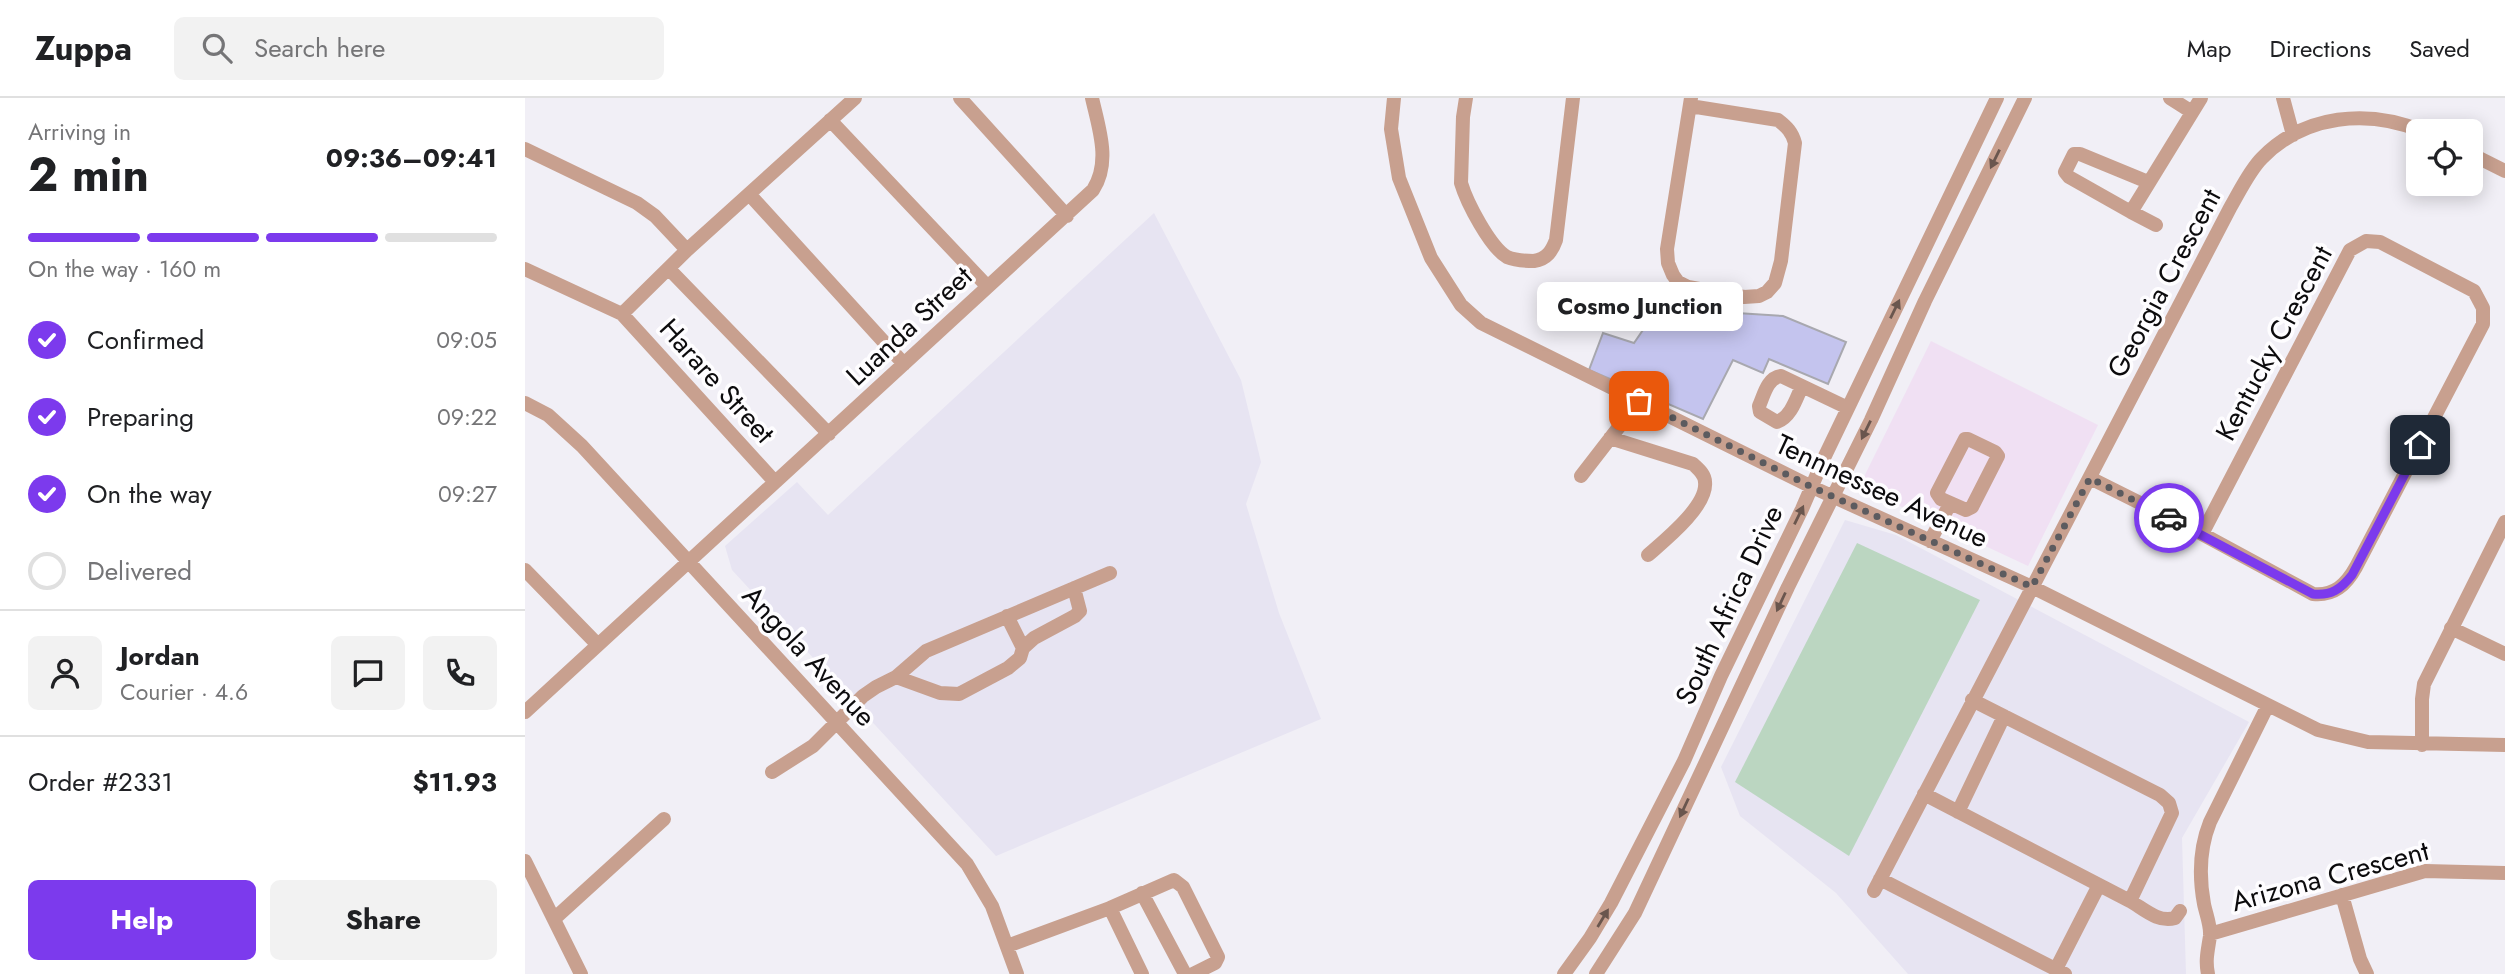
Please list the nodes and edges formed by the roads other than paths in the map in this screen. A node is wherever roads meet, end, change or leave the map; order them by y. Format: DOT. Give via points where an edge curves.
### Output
graph roads {
  1 [pos="855,98"];
  2 [pos="960,98"];
  3 [pos="1091,98"];
  4 [pos="1394,98"];
  5 [pos="1466,98"];
  6 [pos="1573,98"];
  7 [pos="1997,98"];
  8 [pos="2025,98"];
  9 [pos="2170,98"];
  10 [pos="2201,98"];
  11 [pos="2283,98"];
  12 [pos="1691,102"];
  13 [pos="2192,112"];
  14 [pos="830,120"];
  15 [pos="2406,125"];
  16 [pos="2293,135"];
  17 [pos="525,149"];
  18 [pos="2483,160"];
  19 [pos="2505,170"];
  20 [pos="2148,182"];
  21 [pos="750,194"];
  22 [pos="2131,212"];
  23 [pos="1067,216"];
  24 [pos="2156,225"];
  25 [pos="687,250"];
  26 [pos="669,269"];
  27 [pos="525,270"];
  28 [pos="987,286"];
  29 [pos="622,314"];
  30 [pos="904,364"];
  31 [pos="1802,386"];
  32 [pos="1639,401"];
  33 [pos="525,403"];
  34 [pos="1848,408"];
  35 [pos="829,434"];
  36 [pos="1610,438"];
  37 [pos="1581,476"];
  38 [pos="2090,478"];
  39 [pos="775,482"];
  40 [pos="1812,487"];
  41 [pos="1833,497"];
  42 [pos="1950,503"];
  43 [pos="2505,522"];
  44 [pos="2202,534"];
  45 [pos="1930,541"];
  46 [pos="1648,555"];
  47 [pos="688,563"];
  48 [pos="525,570"];
  49 [pos="1110,573"];
  50 [pos="2032,587"];
  51 [pos="1074,589"];
  52 [pos="1007,617"];
  53 [pos="2451,628"];
  54 [pos="598,645"];
  55 [pos="1023,648"];
  56 [pos="2505,654"];
  57 [pos="896,677"];
  58 [pos="533,698"];
  59 [pos="1972,700"];
  60 [pos="2268,705"];
  61 [pos="525,712"];
  62 [pos="2004,716"];
  63 [pos="837,722"];
  64 [pos="2422,745"];
  65 [pos="2505,745"];
  66 [pos="772,772"];
  67 [pos="1924,794"];
  68 [pos="1958,812"];
  69 [pos="664,820"];
  70 [pos="525,861"];
  71 [pos="2505,873"];
  72 [pos="2099,885"];
  73 [pos="1142,893"];
  74 [pos="2342,895"];
  75 [pos="2130,901"];
  76 [pos="1110,908"];
  77 [pos="2180,911"];
  78 [pos="554,919"];
  79 [pos="2210,934"];
  80 [pos="1007,946"];
  81 [pos="2061,971"];
  82 [pos="581,974"];
  83 [pos="1017,974"];
  84 [pos="1142,974"];
  85 [pos="1185,974"];
  86 [pos="1193,974"];
  87 [pos="1564,974"];
  88 [pos="1596,974"];
  89 [pos="2208,974"];
  90 [pos="2367,974"];
  1 -- 14 [label="street"];
  2 -- 23 [label="street"];
  3 -- 23 [label="street, Luanda Street" via="1104,166 1093,190"];
  4 -- 32 [label="street, Tennnessee Avenue" via="1391,129 1399,178 1431,258 1461,306 1481,323"];
  5 -- 6 [label="street" via="1464,194 1479,224 1507,257 1528,261 1543,260 1556,240"];
  34 -- 7 [label="street, South Africa Drive, one-way"];
  8 -- 41 [label="street, South Africa Drive, one-way"];
  9 -- 13 [label="street"];
  10 -- 13 [label="street"];
  11 -- 16 [label="street"];
  12 -- 12 [label="street" via="1778,120 1793,135 1781,261 1775,283 1759,296 1688,287 1678,282 1668,263"];
  13 -- 20 [label="street"];
  14 -- 21 [label="street"];
  14 -- 28 [label="street"];
  15 -- 16 [label="street, Georgia Crescent" via="2350,117"];
  16 -- 38 [label="street, Georgia Crescent" via="2262,158 2245,182"];
  17 -- 25 [label="street" via="637,203"];
  18 -- 19 [label="street"];
  20 -- 22 [label="street"];
  20 -- 22 [label="street" via="2074,155 2065,172 2069,177"];
  21 -- 25 [label="street"];
  21 -- 30 [label="street"];
  22 -- 24 [label="street"];
  23 -- 28 [label="street, Luanda Street"];
  25 -- 26 [label="street"];
  26 -- 29 [label="street"];
  26 -- 35 [label="street"];
  27 -- 29 [label="street"];
  28 -- 30 [label="street, Luanda Street"];
  29 -- 39 [label="street, Harare Street"];
  30 -- 35 [label="street, Luanda Street"];
  31 -- 34 [label="street"];
  32 -- 36 [label="street"];
  32 -- 40 [label="street, Tennnessee Avenue"];
  33 -- 47 [label="street, Angola Avenue" via="548,415 582,446"];
  34 -- 40 [label="street, South Africa Drive"];
  35 -- 39 [label="street, Luanda Street"];
  36 -- 37 [label="street"];
  36 -- 46 [label="street" via="1693,464 1706,482 1686,522"];
  38 -- 44 [label="street, Kentucky Crescent"];
  38 -- 50 [label="street, Georgia Crescent"];
  39 -- 47 [label="street, Luanda Street"];
  40 -- 41 [label="street, Tennnessee Avenue"];
  87 -- 40 [label="street, South Africa Drive, one-way" via="1611,904 1684,761"];
  41 -- 45 [label="street, Tennnessee Avenue"];
  41 -- 88 [label="street, South Africa Drive, one-way" via="1635,913"];
  42 -- 42 [label="street" via="1939,497 1938,491 1965,439 1996,452 1998,458 1972,507 1964,510"];
  42 -- 45 [label="street"];
  43 -- 53 [label="street"];
  44 -- 44 [label="street, Kentucky Crescent" via="2313,594 2340,588 2356,567 2483,324 2481,302 2474,291 2379,242 2366,241 2350,250"];
  45 -- 50 [label="street, Tennnessee Avenue"];
  47 -- 54 [label="street, Luanda Street"];
  47 -- 63 [label="street, Angola Avenue"];
  48 -- 54 [label="street"];
  49 -- 51 [label="street"];
  50 -- 59 [label="street, Georgia Crescent"];
  50 -- 60 [label="street, Tennnessee Avenue"];
  51 -- 52 [label="street"];
  51 -- 55 [label="street" via="1080,611"];
  52 -- 55 [label="street"];
  52 -- 57 [label="street" via="926,651"];
  53 -- 56 [label="street"];
  53 -- 64 [label="street" via="2424,684"];
  54 -- 58 [label="street, Luanda Street"];
  55 -- 57 [label="street" via="1008,668 959,694 940,693"];
  57 -- 63 [label="street" via="863,696"];
  58 -- 61 [label="street, Luanda Street"];
  59 -- 62 [label="street"];
  59 -- 67 [label="street, Georgia Crescent"];
  60 -- 64 [label="street, Tennnessee Avenue" via="2341,737"];
  60 -- 79 [label="street" via="2205,839 2201,877"];
  62 -- 68 [label="street"];
  62 -- 75 [label="street" via="2169,803 2172,813"];
  63 -- 66 [label="street" via="813,746"];
  63 -- 80 [label="street, Angola Avenue" via="967,864 992,906"];
  64 -- 65 [label="street, Tennnessee Avenue"];
  67 -- 68 [label="street"];
  67 -- 81 [label="street, Georgia Crescent" via="1877,885"];
  68 -- 72 [label="street"];
  69 -- 78 [label="street"];
  70 -- 78 [label="street"];
  71 -- 74 [label="street, Arizona Crescent" via="2431,870"];
  72 -- 75 [label="street"];
  72 -- 81 [label="street"];
  73 -- 76 [label="street"];
  73 -- 85 [label="street"];
  73 -- 86 [label="street" via="1174,880 1183,887 1218,957"];
  74 -- 79 [label="street, Arizona Crescent"];
  74 -- 90 [label="street"];
  75 -- 77 [label="street" via="2159,919 2175,918"];
  76 -- 80 [label="street"];
  76 -- 84 [label="street"];
  78 -- 82 [label="street"];
  79 -- 89 [label="street"];
  80 -- 83 [label="street, Angola Avenue"];
}
